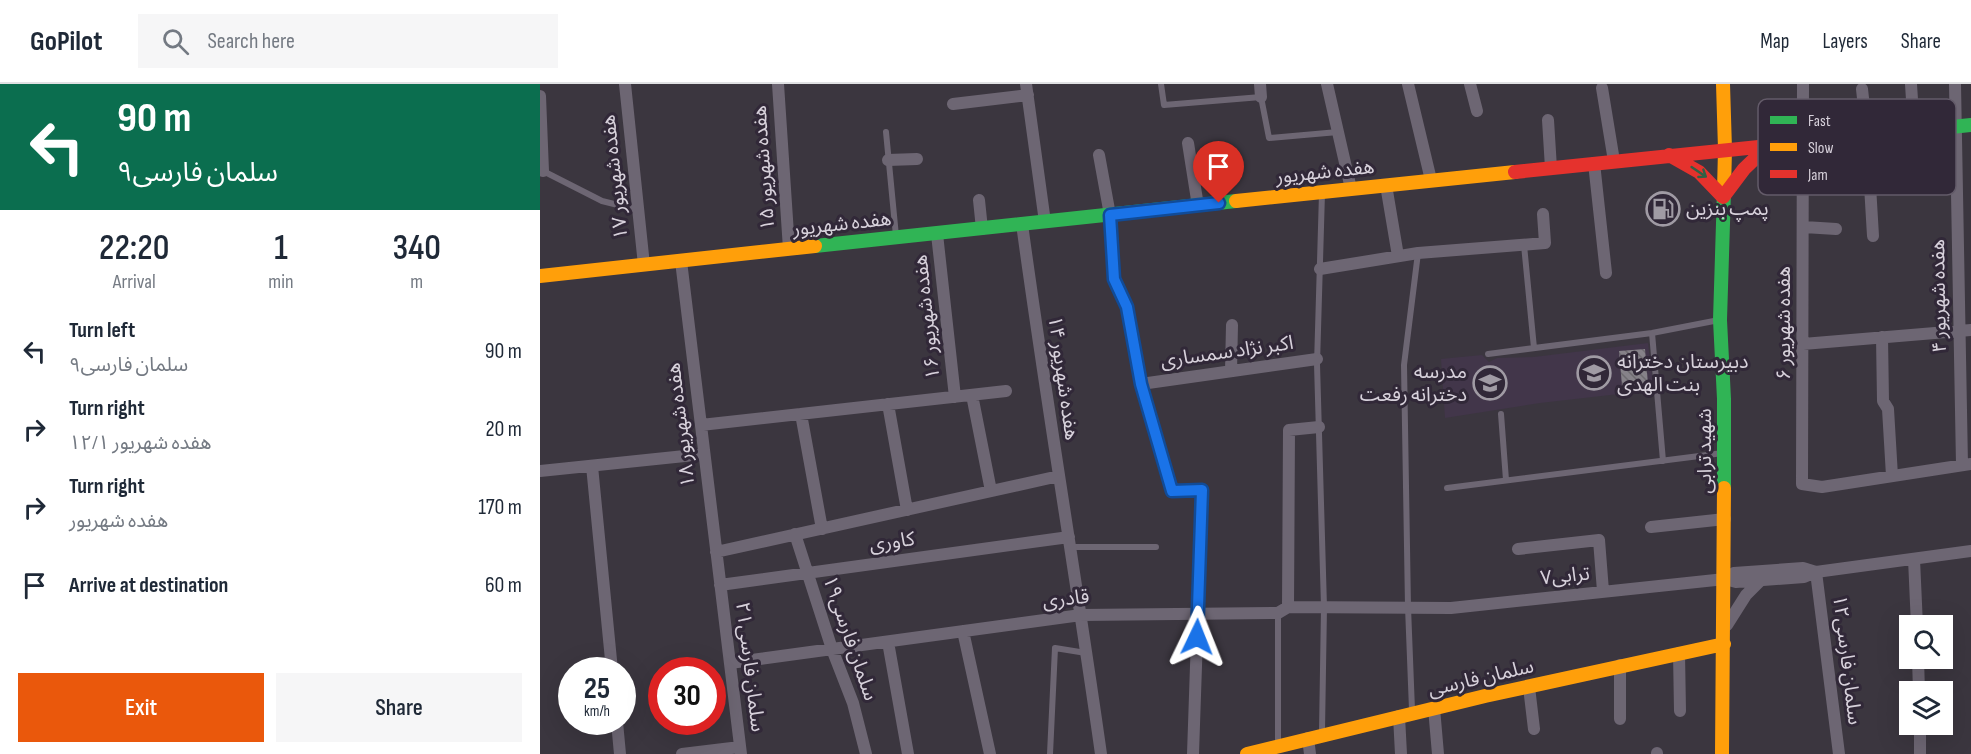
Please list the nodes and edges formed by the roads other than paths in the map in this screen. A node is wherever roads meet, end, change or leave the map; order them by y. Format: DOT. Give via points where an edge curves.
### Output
graph roads {
  1 [pos="625,84"];
  2 [pos="778,84"];
  3 [pos="1161,84"];
  4 [pos="1327,84"];
  5 [pos="1408,84"];
  6 [pos="1470,84"];
  7 [pos="1723,84"];
  8 [pos="1803,84"];
  9 [pos="1911,84"];
  10 [pos="1602,88"];
  11 [pos="1862,88"];
  12 [pos="1027,89"];
  13 [pos="1260,90"];
  14 [pos="540,96"];
  15 [pos="1803,99"];
  16 [pos="1863,99"];
  17 [pos="1912,99"];
  18 [pos="953,104"];
  19 [pos="1477,111"];
  20 [pos="1548,120"];
  21 [pos="1971,125"];
  22 [pos="1956,127"];
  23 [pos="886,132"];
  24 [pos="1338,132"];
  25 [pos="1188,142"];
  26 [pos="1758,146"];
  27 [pos="1956,147"];
  28 [pos="1725,148"];
  29 [pos="1758,154"];
  30 [pos="1100,155"];
  31 [pos="1668,155"];
  32 [pos="917,159"];
  33 [pos="888,160"];
  34 [pos="1614,161"];
  35 [pos="1594,163"];
  36 [pos="1551,168"];
  37 [pos="541,170"];
  38 [pos="1431,180"];
  39 [pos="1386,185"];
  40 [pos="1351,189"];
  41 [pos="1323,192"];
  42 [pos="1804,195"];
  43 [pos="1871,195"];
  44 [pos="1723,197"];
  45 [pos="979,200"];
  46 [pos="1198,206"];
  47 [pos="638,210"];
  48 [pos="1543,214"];
  49 [pos="1110,215"];
  50 [pos="1045,222"];
  51 [pos="1022,224"];
  52 [pos="1804,227"];
  53 [pos="982,229"];
  54 [pos="1836,229"];
  55 [pos="937,234"];
  56 [pos="1873,236"];
  57 [pos="896,238"];
  58 [pos="1524,244"];
  59 [pos="789,249"];
  60 [pos="1418,253"];
  61 [pos="1398,256"];
  62 [pos="681,261"];
  63 [pos="644,265"];
  64 [pos="1320,269"];
  65 [pos="1606,273"];
  66 [pos="540,276"];
  67 [pos="1720,320"];
  68 [pos="1232,325"];
  69 [pos="1965,330"];
  70 [pos="1652,333"];
  71 [pos="1882,337"];
  72 [pos="1803,344"];
  73 [pos="1534,348"];
  74 [pos="1488,354"];
  75 [pos="1317,359"];
  76 [pos="1231,371"];
  77 [pos="1141,384"];
  78 [pos="1006,391"];
  79 [pos="972,395"];
  80 [pos="955,397"];
  81 [pos="888,404"];
  82 [pos="801,414"];
  83 [pos="1501,414"];
  84 [pos="701,425"];
  85 [pos="1319,427"];
  86 [pos="1724,453"];
  87 [pos="704,454"];
  88 [pos="1663,461"];
  89 [pos="1967,465"];
  90 [pos="592,466"];
  91 [pos="540,471"];
  92 [pos="1059,476"];
  93 [pos="1893,476"];
  94 [pos="1506,480"];
  95 [pos="1447,488"];
  96 [pos="991,491"];
  97 [pos="907,510"];
  98 [pos="1725,519"];
  99 [pos="1651,526"];
  100 [pos="822,529"];
  101 [pos="795,534"];
  102 [pos="1070,542"];
  103 [pos="1156,547"];
  104 [pos="1518,549"];
  105 [pos="1971,551"];
  106 [pos="716,552"];
  107 [pos="1914,559"];
  108 [pos="1816,572"];
  109 [pos="807,573"];
  110 [pos="1725,579"];
  111 [pos="1761,580"];
  112 [pos="720,585"];
  113 [pos="1604,591"];
  114 [pos="1324,607"];
  115 [pos="1408,607"];
  116 [pos="1283,610"];
  117 [pos="1198,614"];
  118 [pos="1081,615"];
  119 [pos="1917,615"];
  120 [pos="1725,628"];
  121 [pos="963,631"];
  122 [pos="888,642"];
  123 [pos="1724,644"];
  124 [pos="832,649"];
  125 [pos="1087,653"];
  126 [pos="1679,653"];
  127 [pos="611,657"];
  128 [pos="730,663"];
  129 [pos="1620,665"];
  130 [pos="1529,687"];
  131 [pos="1434,708"];
  132 [pos="1680,711"];
  133 [pos="1406,715"];
  134 [pos="1620,719"];
  135 [pos="1534,729"];
  136 [pos="1322,734"];
  137 [pos="618,735"];
  138 [pos="1920,735"];
  139 [pos="1308,738"];
  140 [pos="1278,746"];
  141 [pos="741,750"];
  142 [pos="620,754"];
  143 [pos="682,754"];
  144 [pos="866,754"];
  145 [pos="908,754"];
  146 [pos="990,754"];
  147 [pos="1050,754"];
  148 [pos="1101,754"];
  149 [pos="1192,754"];
  150 [pos="1247,754"];
  151 [pos="1310,754"];
  152 [pos="1401,754"];
  153 [pos="1438,754"];
  154 [pos="1722,754"];
  155 [pos="1839,754"];
  156 [pos="1920,754"];
  1 -- 47 [label="street, هفده شهریور ۱۷"];
  2 -- 59 [label="street, هفده شهریور ۱۵"];
  3 -- 13 [label="lane" via="1164,105"];
  4 -- 24 [label="street"];
  5 -- 38 [label="street"];
  6 -- 19 [label="street"];
  7 -- 28 [label="main road, شهید ترابی"];
  8 -- 15 [label="street, هفده شهریور ۶"];
  9 -- 17 [label="street"];
  10 -- 34 [label="street"];
  11 -- 16 [label="street"];
  12 -- 18 [label="street"];
  12 -- 50 [label="street"];
  13 -- 24 [label="lane" via="1269,138"];
  14 -- 37 [label="street"];
  20 -- 36 [label="street"];
  21 -- 22 [label="main road, هفده شهریور"];
  23 -- 33 [label="lane"];
  24 -- 40 [label="street"];
  25 -- 46 [label="street"];
  26 -- 28 [label="main road, هفده شهریور"];
  27 -- 69 [label="street, هفده شهریور ۴"];
  28 -- 31 [label="main road, هفده شهریور"];
  28 -- 44 [label="main road, شهید ترابی"];
  29 -- 44 [label="main road"];
  30 -- 49 [label="street"];
  31 -- 34 [label="main road, هفده شهریور"];
  31 -- 44 [label="main road, one-way" via="1695,168"];
  32 -- 33 [label="street"];
  33 -- 57 [label="lane"];
  34 -- 35 [label="main road, هفده شهریور"];
  35 -- 36 [label="main road, هفده شهریور"];
  35 -- 65 [label="street"];
  36 -- 38 [label="main road, هفده شهریور"];
  37 -- 47 [label="lane" via="602,201"];
  38 -- 39 [label="main road, هفده شهریور"];
  39 -- 40 [label="main road, هفده شهریور"];
  39 -- 61 [label="street"];
  40 -- 41 [label="main road, هفده شهریور"];
  41 -- 46 [label="main road, هفده شهریور"];
  41 -- 64 [label="lane"];
  42 -- 52 [label="street, هفده شهریور ۶"];
  43 -- 56 [label="street"];
  44 -- 67 [label="main road, شهید ترابی"];
  45 -- 53 [label="street"];
  46 -- 49 [label="main road, هفده شهریور"];
  47 -- 63 [label="street, هفده شهریور ۱۷"];
  48 -- 58 [label="street" via="1545,243"];
  49 -- 50 [label="main road, هفده شهریور"];
  49 -- 77 [label="street" via="1114,279 1127,307"];
  50 -- 51 [label="main road, هفده شهریور"];
  51 -- 53 [label="main road, هفده شهریور"];
  51 -- 92 [label="street, هفده شهریور ۱۴"];
  52 -- 54 [label="street"];
  52 -- 72 [label="street, هفده شهریور ۶"];
  53 -- 55 [label="main road, هفده شهریور"];
  55 -- 57 [label="main road, هفده شهریور"];
  55 -- 80 [label="street, هفده شهریور ۱۶"];
  57 -- 59 [label="main road, هفده شهریور"];
  58 -- 60 [label="street"];
  58 -- 73 [label="lane"];
  59 -- 62 [label="main road, هفده شهریور"];
  60 -- 61 [label="street"];
  60 -- 115 [label="lane" via="1404,365"];
  61 -- 64 [label="street"];
  62 -- 63 [label="main road, هفده شهریور"];
  62 -- 84 [label="street, هفده شهریور ۱۸"];
  63 -- 66 [label="main road, هفده شهریور"];
  64 -- 75 [label="lane"];
  67 -- 70 [label="lane"];
  67 -- 86 [label="main road, شهید ترابی"];
  68 -- 76 [label="street"];
  69 -- 71 [label="street"];
  69 -- 89 [label="street, هفده شهریور ۴"];
  70 -- 73 [label="lane"];
  70 -- 88 [label="lane"];
  71 -- 72 [label="street"];
  71 -- 93 [label="street" via="1883,401 1888,409"];
  72 -- 93 [label="street, هفده شهریور ۶" via="1802,484 1822,487"];
  73 -- 74 [label="lane"];
  75 -- 76 [label="street, اکبر نژاد سمساری"];
  75 -- 85 [label="lane"];
  76 -- 77 [label="street, اکبر نژاد سمساری"];
  77 -- 117 [label="street" via="1172,491 1202,490"];
  78 -- 79 [label="street"];
  79 -- 80 [label="street"];
  79 -- 96 [label="street"];
  80 -- 81 [label="street"];
  81 -- 82 [label="street"];
  81 -- 97 [label="street"];
  82 -- 84 [label="street"];
  82 -- 100 [label="street"];
  83 -- 94 [label="lane"];
  84 -- 87 [label="street, هفده شهریور ۱۸"];
  85 -- 114 [label="lane"];
  85 -- 116 [label="street" via="1289,430"];
  86 -- 88 [label="lane"];
  86 -- 98 [label="main road, شهید ترابی"];
  87 -- 90 [label="street"];
  87 -- 106 [label="street, هفده شهریور ۱۸"];
  88 -- 94 [label="lane"];
  89 -- 93 [label="street"];
  90 -- 91 [label="street"];
  90 -- 127 [label="street"];
  92 -- 96 [label="street"];
  92 -- 102 [label="street, هفده شهریور ۱۴"];
  94 -- 95 [label="lane"];
  96 -- 97 [label="street"];
  97 -- 100 [label="street"];
  98 -- 99 [label="street"];
  98 -- 110 [label="main road, شهید ترابی"];
  100 -- 101 [label="street"];
  101 -- 106 [label="street"];
  101 -- 109 [label="street, سلمان فارسی۱۹"];
  102 -- 103 [label="lane"];
  102 -- 109 [label="street, کاوری"];
  102 -- 118 [label="street, هفده شهریور ۱۴"];
  104 -- 113 [label="street" via="1599,540"];
  105 -- 107 [label="street"];
  106 -- 112 [label="street, هفده شهریور ۱۸"];
  107 -- 108 [label="street"];
  107 -- 119 [label="street"];
  108 -- 110 [label="street" via="1803,568 1734,573"];
  108 -- 111 [label="street" via="1804,577"];
  108 -- 155 [label="street, سلمان فارسی۱۲"];
  109 -- 112 [label="street, کاوری"];
  109 -- 124 [label="street, سلمان فارسی۱۹"];
  110 -- 111 [label="street"];
  110 -- 113 [label="street, ترابی۷"];
  110 -- 120 [label="main road, شهید ترابی"];
  111 -- 120 [label="street"];
  112 -- 128 [label="street, سلمان فارسی۲۱"];
  113 -- 115 [label="street, ترابی۷" via="1451,608"];
  114 -- 115 [label="street, قادری"];
  114 -- 116 [label="street, قادری"];
  114 -- 136 [label="lane"];
  115 -- 133 [label="lane"];
  116 -- 117 [label="street, قادری"];
  116 -- 140 [label="lane"];
  117 -- 118 [label="street, قادری"];
  117 -- 149 [label="street"];
  118 -- 121 [label="street, قادری"];
  118 -- 125 [label="street, هفده شهریور ۱۴"];
  120 -- 123 [label="main road, شهید ترابی"];
  121 -- 122 [label="street, قادری"];
  121 -- 146 [label="street"];
  122 -- 124 [label="street, قادری"];
  122 -- 145 [label="street"];
  123 -- 126 [label="main road, سلمان فارسی"];
  123 -- 154 [label="main road, شهید ترابی"];
  124 -- 128 [label="street, قادری"];
  124 -- 144 [label="street, سلمان فارسی۱۹" via="853,703"];
  125 -- 147 [label="lane" via="1055,648"];
  125 -- 148 [label="street, هفده شهریور ۱۴"];
  126 -- 129 [label="main road, سلمان فارسی"];
  126 -- 132 [label="street"];
  128 -- 141 [label="street, سلمان فارسی۲۱"];
  129 -- 130 [label="main road, سلمان فارسی"];
  129 -- 134 [label="street"];
  130 -- 131 [label="main road, سلمان فارسی"];
  130 -- 135 [label="street"];
  131 -- 133 [label="main road, سلمان فارسی"];
  131 -- 153 [label="street"];
  133 -- 136 [label="main road, سلمان فارسی"];
  133 -- 152 [label="street"];
  136 -- 139 [label="main road, سلمان فارسی"];
  137 -- 142 [label="street"];
  138 -- 156 [label="street"];
  139 -- 140 [label="main road, سلمان فارسی"];
  139 -- 151 [label="street"];
  140 -- 150 [label="main road, سلمان فارسی"];
  141 -- 143 [label="street"];
}
